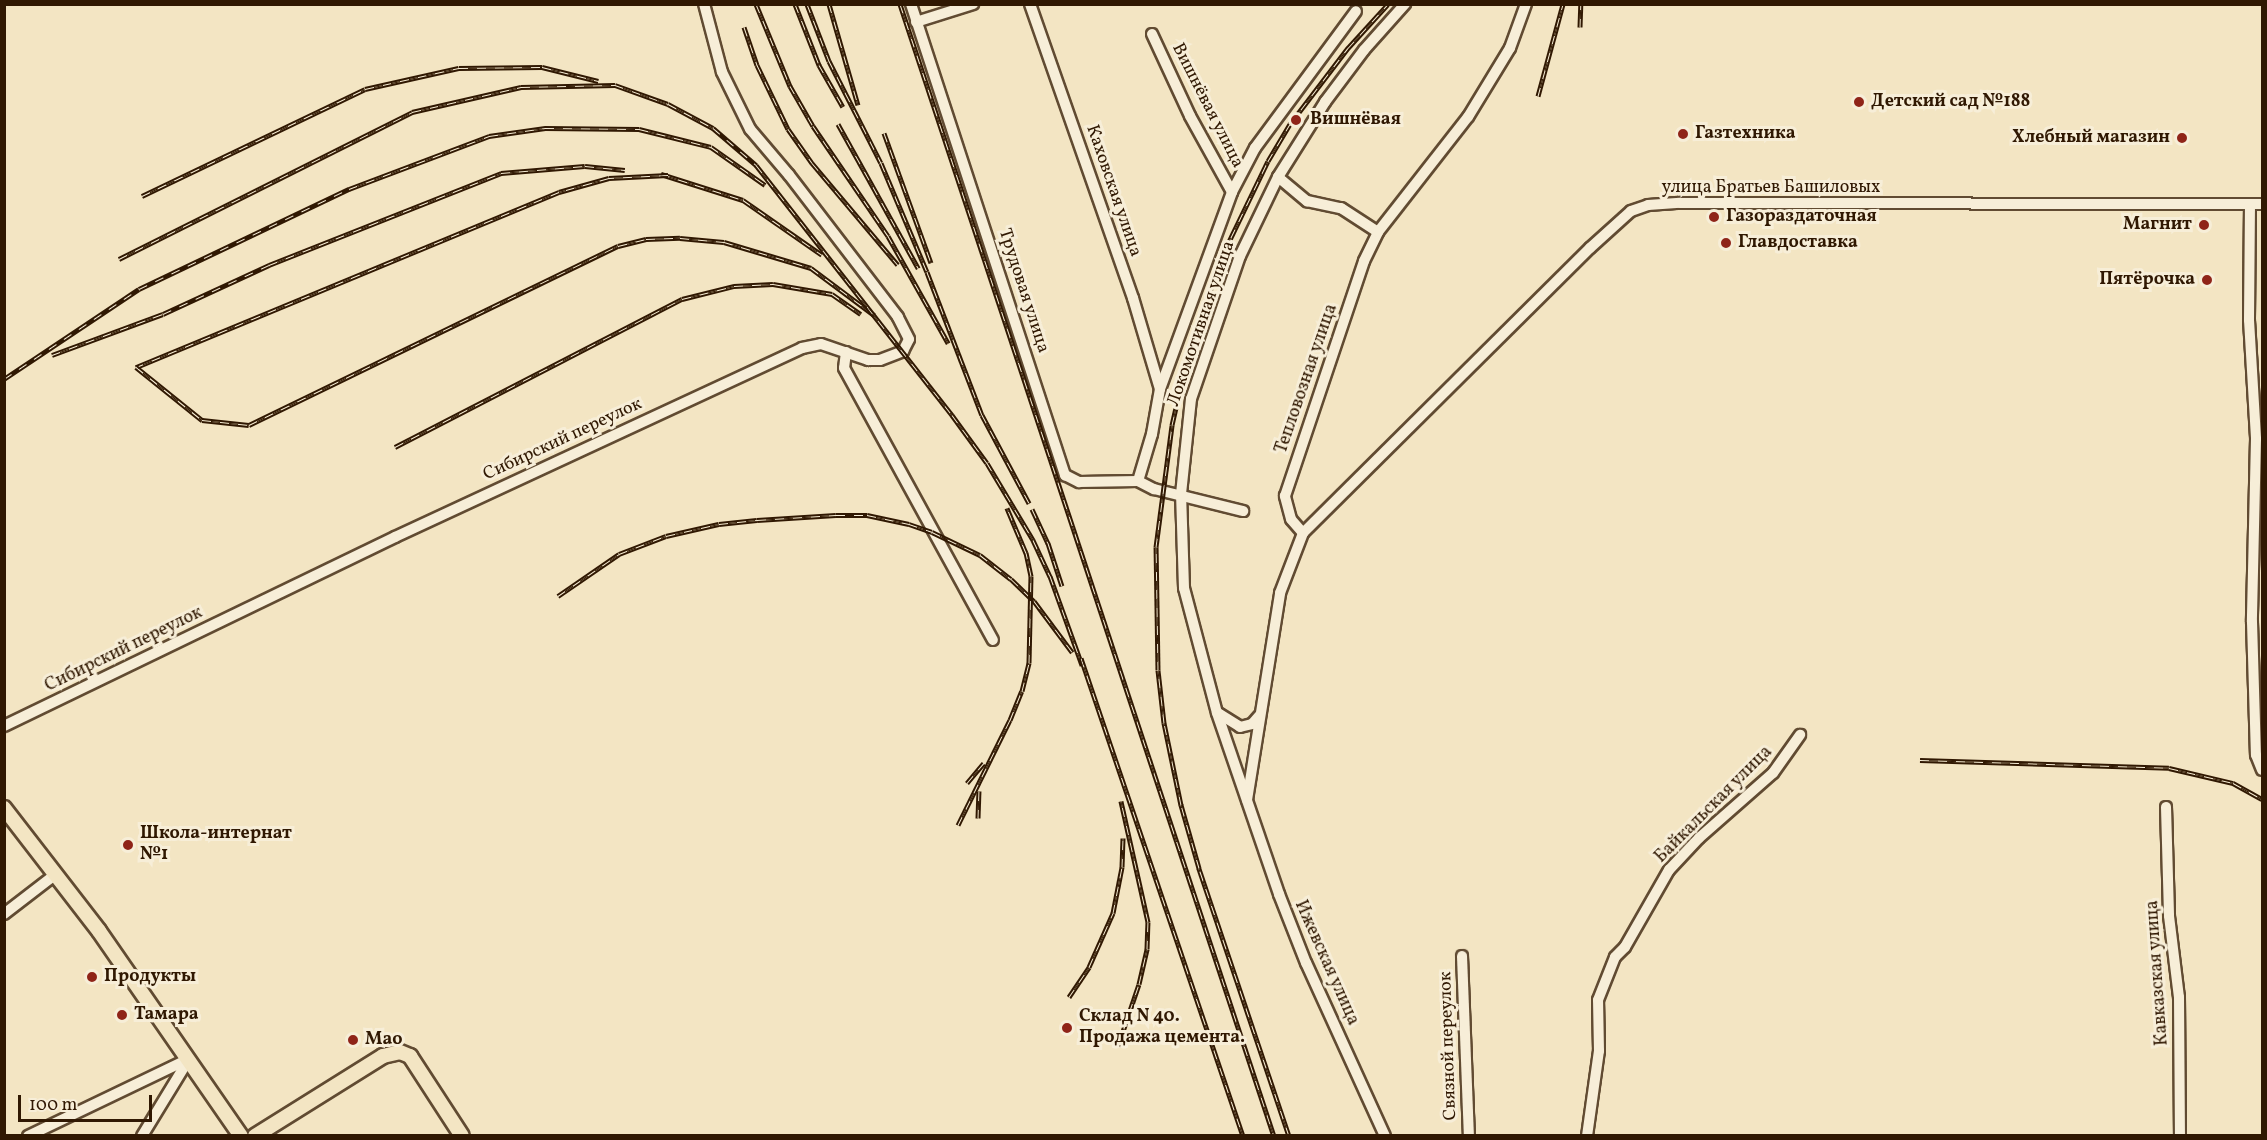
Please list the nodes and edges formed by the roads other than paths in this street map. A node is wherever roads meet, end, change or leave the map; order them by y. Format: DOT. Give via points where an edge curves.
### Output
graph roads {
  1 [pos="704,4"];
  2 [pos="910,4"];
  3 [pos="973,4"];
  4 [pos="1030,4"];
  5 [pos="1405,4"];
  6 [pos="1526,4"];
  7 [pos="1356,11"];
  8 [pos="916,22"];
  9 [pos="1152,34"];
  10 [pos="1278,177"];
  11 [pos="1233,192"];
  12 [pos="2250,204"];
  13 [pos="2262,204"];
  14 [pos="1378,232"];
  15 [pos="846,352"];
  16 [pos="1160,389"];
  17 [pos="1138,481"];
  18 [pos="1181,494"];
  19 [pos="1243,511"];
  20 [pos="1303,532"];
  21 [pos="993,640"];
  22 [pos="1217,712"];
  23 [pos="1259,716"];
  24 [pos="4,726"];
  25 [pos="1800,735"];
  26 [pos="2262,771"];
  27 [pos="1247,801"];
  28 [pos="2166,807"];
  29 [pos="4,808"];
  30 [pos="56,874"];
  31 [pos="4,914"];
  32 [pos="1462,956"];
  33 [pos="189,1059"];
  34 [pos="28,1136"];
  35 [pos="142,1136"];
  36 [pos="241,1136"];
  37 [pos="255,1136"];
  38 [pos="462,1136"];
  39 [pos="1385,1136"];
  40 [pos="1469,1136"];
  41 [pos="1587,1136"];
  42 [pos="2180,1136"];
  1 -- 15 [label="street, Сибирский переулок" via="722,72 750,129 907,332 908,344 893,357 868,360"];
  2 -- 8 [label="street, Трудовая улица"];
  3 -- 8 [label="street"];
  4 -- 16 [label="street, Каховская улица" via="1133,298"];
  5 -- 10 [label="street, Локомотивная улица" via="1325,102"];
  6 -- 14 [label="street, Тепловозная улица" via="1510,48 1468,117"];
  7 -- 11 [label="street" via="1255,148"];
  8 -- 17 [label="street, Трудовая улица" via="1065,475 1079,482"];
  9 -- 11 [label="street, Вишнёвая улица" via="1190,116"];
  10 -- 14 [label="street" via="1307,201 1341,208"];
  10 -- 18 [label="street, Локомотивная улица" via="1240,256 1198,377 1187,418"];
  11 -- 16 [label="street"];
  12 -- 13 [label="street, улица Братьев Башиловых"];
  12 -- 20 [label="street, улица Братьев Башиловых" via="1648,205 1631,211 1590,248"];
  12 -- 26 [label="street" via="2249,320 2256,439 2252,622 2256,755"];
  14 -- 20 [label="street, Тепловозная улица" via="1364,261 1285,496 1291,519"];
  15 -- 21 [label="street" via="844,368"];
  15 -- 24 [label="street, Сибирский переулок" via="821,344 802,348 395,537"];
  16 -- 17 [label="street"];
  17 -- 18 [label="street, Трудовая улица"];
  18 -- 19 [label="street, Трудовая улица"];
  18 -- 22 [label="street, Локомотивная улица" via="1184,588"];
  20 -- 23 [label="street" via="1280,593"];
  22 -- 23 [label="street" via="1240,727 1252,724"];
  22 -- 27 [label="street, Локомотивная улица"];
  23 -- 27 [label="street"];
  25 -- 41 [label="street, Байкальская улица" via="1773,773 1669,870 1615,957 1598,1000 1599,1051"];
  27 -- 39 [label="street, Ижевская улица" via="1306,963"];
  28 -- 42 [label="street, Кавказская улица" via="2169,916 2179,997"];
  29 -- 30 [label="main road"];
  30 -- 31 [label="street"];
  30 -- 33 [label="main road"];
  32 -- 40 [label="street, Связной переулок"];
  33 -- 34 [label="street"];
  33 -- 35 [label="street"];
  33 -- 36 [label="main road"];
  37 -- 38 [label="main road" via="383,1056 400,1052 410,1056"];
}
